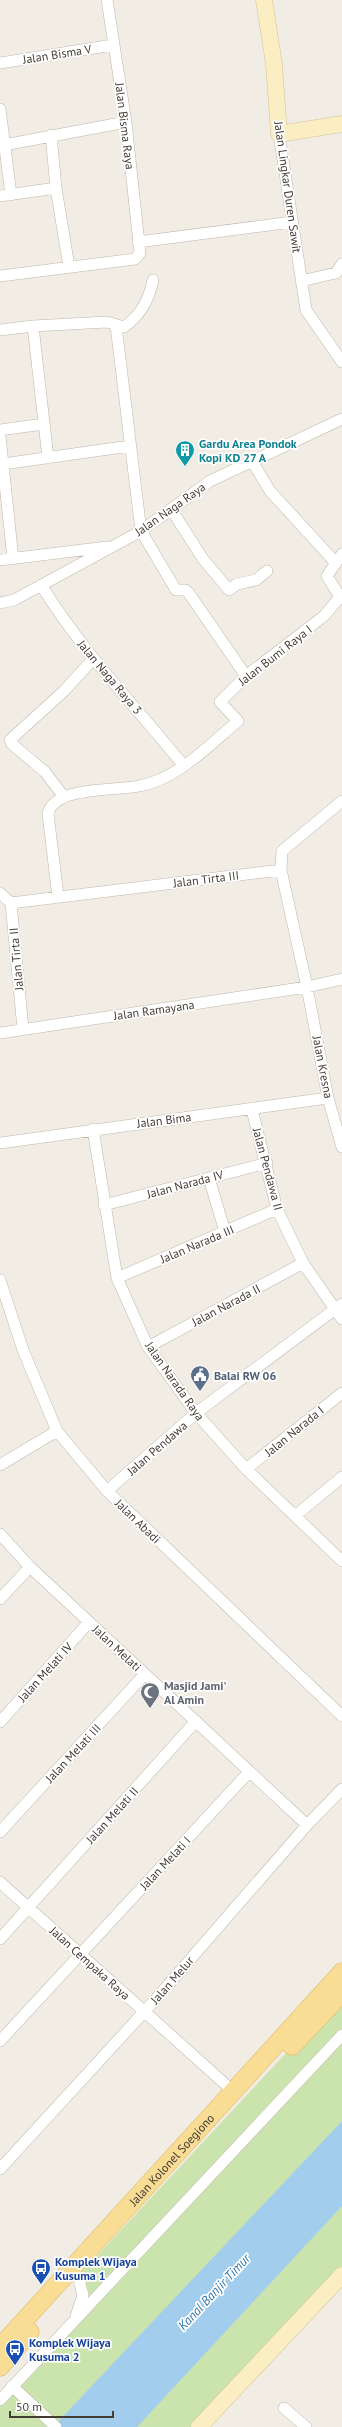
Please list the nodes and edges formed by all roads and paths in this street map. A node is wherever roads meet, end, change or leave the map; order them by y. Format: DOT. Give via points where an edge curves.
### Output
graph roads {
  1 [pos="107,0"];
  2 [pos="264,0"];
  3 [pos="113,45"];
  4 [pos="0,63"];
  5 [pos="0,109"];
  6 [pos="126,122"];
  7 [pos="342,124"];
  8 [pos="279,134"];
  9 [pos="51,135"];
  10 [pos="4,145"];
  11 [pos="56,188"];
  12 [pos="5,196"];
  13 [pos="292,222"];
  14 [pos="138,248"];
  15 [pos="342,264"];
  16 [pos="69,267"];
  17 [pos="0,276"];
  18 [pos="153,280"];
  19 [pos="302,281"];
  20 [pos="33,326"];
  21 [pos="116,326"];
  22 [pos="0,330"];
  23 [pos="342,362"];
  24 [pos="342,419"];
  25 [pos="43,424"];
  26 [pos="0,430"];
  27 [pos="0,436"];
  28 [pos="130,446"];
  29 [pos="48,458"];
  30 [pos="252,461"];
  31 [pos="3,464"];
  32 [pos="171,509"];
  33 [pos="141,531"];
  34 [pos="115,546"];
  35 [pos="338,558"];
  36 [pos="13,559"];
  37 [pos="0,560"];
  38 [pos="267,571"];
  39 [pos="41,585"];
  40 [pos="341,598"];
  41 [pos="0,603"];
  42 [pos="93,659"];
  43 [pos="246,676"];
  44 [pos="184,766"];
  45 [pos="64,797"];
  46 [pos="342,801"];
  47 [pos="281,870"];
  48 [pos="0,894"];
  49 [pos="58,897"];
  50 [pos="11,903"];
  51 [pos="342,979"];
  52 [pos="308,987"];
  53 [pos="23,1029"];
  54 [pos="0,1033"];
  55 [pos="328,1098"];
  56 [pos="252,1110"];
  57 [pos="94,1129"];
  58 [pos="0,1143"];
  59 [pos="342,1147"];
  60 [pos="267,1163"];
  61 [pos="209,1178"];
  62 [pos="104,1205"];
  63 [pos="277,1209"];
  64 [pos="225,1232"];
  65 [pos="304,1263"];
  66 [pos="117,1278"];
  67 [pos="0,1280"];
  68 [pos="338,1306"];
  69 [pos="342,1319"];
  70 [pos="148,1347"];
  71 [pos="342,1393"];
  72 [pos="196,1413"];
  73 [pos="58,1431"];
  74 [pos="0,1465"];
  75 [pos="246,1469"];
  76 [pos="342,1477"];
  77 [pos="107,1491"];
  78 [pos="295,1516"];
  79 [pos="0,1534"];
  80 [pos="342,1561"];
  81 [pos="30,1567"];
  82 [pos="0,1599"];
  83 [pos="89,1622"];
  84 [pos="145,1674"];
  85 [pos="342,1716"];
  86 [pos="196,1721"];
  87 [pos="0,1722"];
  88 [pos="249,1772"];
  89 [pos="342,1789"];
  90 [pos="308,1825"];
  91 [pos="0,1832"];
  92 [pos="0,1882"];
  93 [pos="29,1908"];
  94 [pos="0,1940"];
  95 [pos="80,1954"];
  96 [pos="342,1972"];
  97 [pos="342,1993"];
  98 [pos="144,2012"];
  99 [pos="342,2035"];
  100 [pos="0,2041"];
  101 [pos="234,2092"];
  102 [pos="0,2169"];
  103 [pos="78,2276"];
  104 [pos="342,2276"];
  105 [pos="71,2324"];
  106 [pos="0,2347"];
  107 [pos="0,2367"];
  108 [pos="12,2386"];
  109 [pos="0,2400"];
  110 [pos="284,2408"];
  111 [pos="56,2427"];
  112 [pos="199,2427"];
  113 [pos="306,2427"];
  1 -- 3 [label="street, Jalan Bisma Raya"];
  2 -- 8 [label="street, Jalan Lingkar Duren Sawit" via="274,64"];
  3 -- 4 [label="street, Jalan Bisma V"];
  3 -- 6 [label="street, Jalan Bisma Raya"];
  5 -- 10 [label="street"];
  6 -- 9 [label="street"];
  6 -- 14 [label="street, Jalan Bisma Raya"];
  7 -- 8 [label="street"];
  8 -- 13 [label="street, Jalan Lingkar Duren Sawit"];
  9 -- 10 [label="street"];
  9 -- 11 [label="street"];
  10 -- 12 [label="street"];
  11 -- 12 [label="street"];
  11 -- 16 [label="street"];
  13 -- 14 [label="street"];
  13 -- 19 [label="street, Jalan Lingkar Duren Sawit"];
  14 -- 16 [label="street" via="136,259"];
  15 -- 19 [label="street" via="336,273"];
  16 -- 17 [label="street"];
  18 -- 21 [label="street" via="150,296 145,305 130,323 124,327"];
  19 -- 23 [label="street, Jalan Lingkar Duren Sawit" via="306,310"];
  20 -- 21 [label="street" via="107,322"];
  20 -- 22 [label="street"];
  20 -- 25 [label="street"];
  21 -- 28 [label="street"];
  24 -- 30 [label="street, Jalan Naga Raya"];
  25 -- 26 [label="street"];
  25 -- 29 [label="street"];
  27 -- 31 [label="street"];
  28 -- 29 [label="street"];
  28 -- 33 [label="street"];
  29 -- 31 [label="street"];
  30 -- 32 [label="street, Jalan Naga Raya" via="210,481"];
  30 -- 35 [label="street" via="270,491"];
  31 -- 36 [label="street"];
  32 -- 33 [label="street, Jalan Naga Raya"];
  32 -- 38 [label="street" via="203,559 230,590 237,584 256,580"];
  33 -- 34 [label="street, Jalan Naga Raya"];
  33 -- 43 [label="street" via="176,590 188,592"];
  34 -- 36 [label="street"];
  34 -- 39 [label="street, Jalan Naga Raya"];
  35 -- 40 [label="street, Jalan Bumi Raya I" via="328,576"];
  36 -- 37 [label="street"];
  39 -- 41 [label="street, Jalan Naga Raya" via="14,600"];
  39 -- 42 [label="street, Jalan Naga Raya 3" via="64,622"];
  40 -- 43 [label="street, Jalan Bumi Raya I" via="319,620"];
  42 -- 44 [label="street, Jalan Naga Raya 3"];
  42 -- 45 [label="street" via="60,695 10,740 45,772"];
  43 -- 44 [label="street, Jalan Bumi Raya I" via="220,702 238,721"];
  44 -- 45 [label="street, Jalan Bumi Raya I" via="152,783"];
  45 -- 49 [label="street" via="51,806 48,814"];
  46 -- 47 [label="street" via="282,851"];
  47 -- 49 [label="street, Jalan Tirta III"];
  47 -- 52 [label="street"];
  48 -- 50 [label="street"];
  49 -- 50 [label="street, Jalan Tirta III"];
  50 -- 53 [label="street, Jalan Tirta II"];
  51 -- 52 [label="street, Jalan Ramayana"];
  52 -- 53 [label="street, Jalan Ramayana"];
  52 -- 55 [label="street, Jalan Kresna"];
  53 -- 54 [label="street, Jalan Ramayana"];
  55 -- 56 [label="street, Jalan Bima"];
  55 -- 59 [label="street, Jalan Kresna"];
  56 -- 57 [label="street, Jalan Bima"];
  56 -- 60 [label="street, Jalan Pendawa II"];
  57 -- 58 [label="street, Jalan Bima"];
  57 -- 62 [label="street, Jalan Narada Raya"];
  60 -- 61 [label="street, Jalan Narada IV"];
  60 -- 63 [label="street, Jalan Pendawa II"];
  61 -- 62 [label="street, Jalan Narada IV"];
  61 -- 64 [label="street"];
  62 -- 66 [label="street, Jalan Narada Raya"];
  63 -- 64 [label="street, Jalan Narada III"];
  63 -- 65 [label="street, Jalan Pendawa II"];
  64 -- 66 [label="street, Jalan Narada III"];
  65 -- 68 [label="street, Jalan Pendawa II"];
  65 -- 70 [label="street, Jalan Narada II"];
  66 -- 70 [label="street, Jalan Narada Raya"];
  67 -- 73 [label="street, Jalan Abadi" via="23,1350"];
  68 -- 69 [label="street, Jalan Pendawa II"];
  68 -- 72 [label="street, Jalan Pendawa"];
  70 -- 72 [label="street, Jalan Narada Raya"];
  71 -- 75 [label="street, Jalan Narada I"];
  72 -- 75 [label="street, Jalan Narada Raya"];
  72 -- 77 [label="street, Jalan Pendawa"];
  73 -- 74 [label="street"];
  73 -- 77 [label="street, Jalan Abadi"];
  75 -- 78 [label="street, Jalan Narada Raya"];
  76 -- 78 [label="street"];
  77 -- 85 [label="street, Jalan Abadi"];
  78 -- 80 [label="street, Jalan Narada Raya"];
  79 -- 81 [label="street, Jalan Melati"];
  81 -- 82 [label="street"];
  81 -- 83 [label="street, Jalan Melati"];
  83 -- 84 [label="street, Jalan Melati"];
  83 -- 87 [label="street, Jalan Melati IV"];
  84 -- 86 [label="street, Jalan Melati"];
  84 -- 91 [label="street, Jalan Melati III"];
  86 -- 88 [label="street, Jalan Melati"];
  86 -- 93 [label="street, Jalan Melati II"];
  88 -- 90 [label="street, Jalan Melati"];
  88 -- 95 [label="street, Jalan Melati I"];
  89 -- 90 [label="street, Jalan Melur"];
  90 -- 98 [label="street, Jalan Melur"];
  92 -- 93 [label="street, Jalan Cempaka Raya"];
  93 -- 94 [label="street, Jalan Melati II"];
  93 -- 95 [label="street, Jalan Cempaka Raya"];
  95 -- 98 [label="street, Jalan Cempaka Raya"];
  95 -- 100 [label="street, Jalan Melati I"];
  96 -- 101 [label="main road, Jalan Kolonel Soegiono"];
  97 -- 103 [label="main road, Jalan Kolonel Soegiono"];
  98 -- 101 [label="street, Jalan Cempaka Raya"];
  98 -- 102 [label="street, Jalan Melur"];
  99 -- 105 [label="street"];
  101 -- 106 [label="main road, Jalan Kolonel Soegiono"];
  103 -- 105 [label="street" via="83,2295"];
  103 -- 107 [label="main road, Jalan Kolonel Soegiono"];
  104 -- 112 [label="street"];
  105 -- 108 [label="street"];
  108 -- 109 [label="street"];
  108 -- 111 [label="street"];
  110 -- 113 [label="street"];
}
